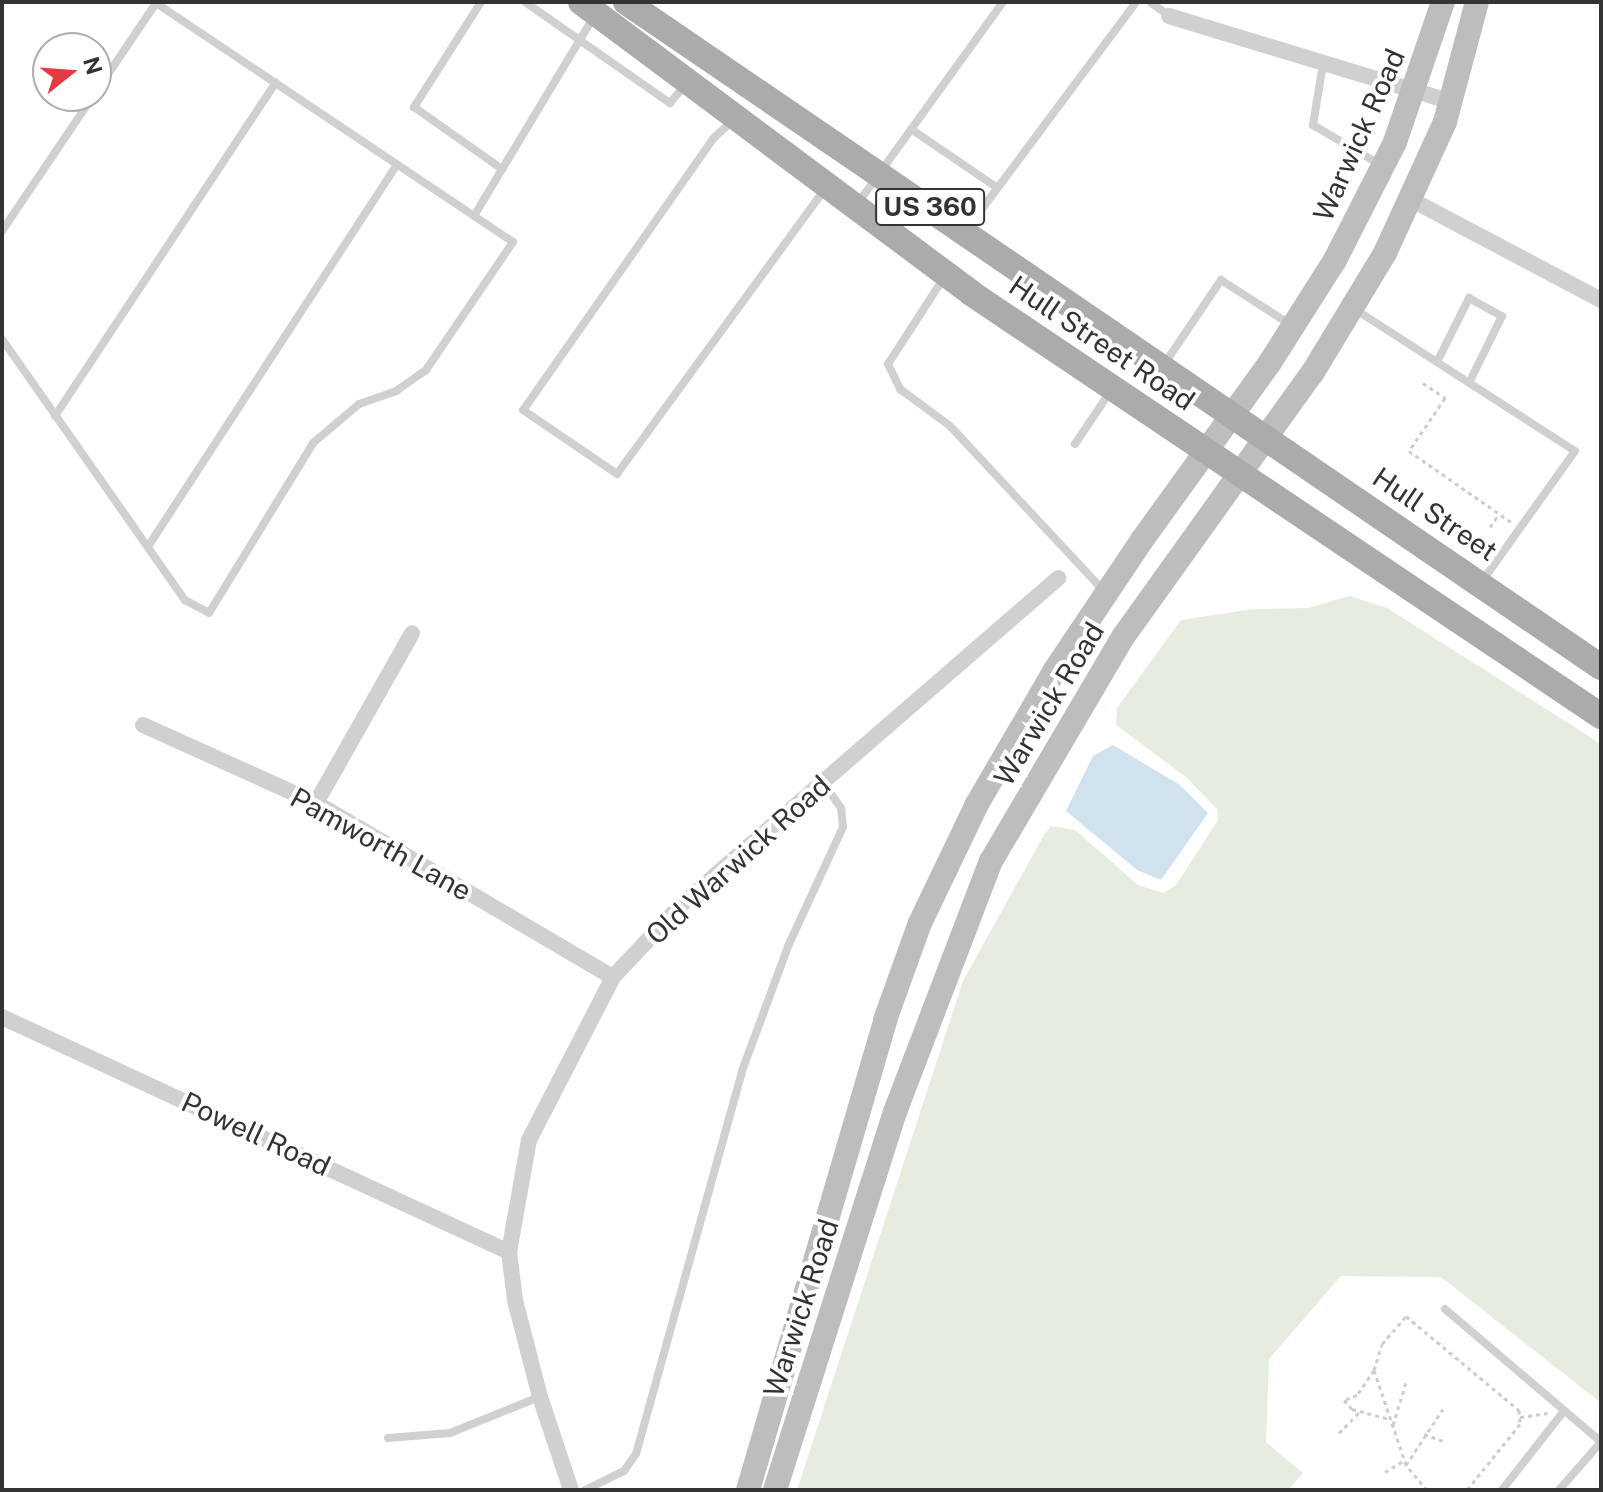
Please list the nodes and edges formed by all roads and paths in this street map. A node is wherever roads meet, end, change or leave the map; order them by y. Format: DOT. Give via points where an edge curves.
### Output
graph roads {
  1 [pos="156,2"];
  2 [pos="481,2"];
  3 [pos="525,2"];
  4 [pos="626,2"];
  5 [pos="1003,2"];
  6 [pos="1136,2"];
  7 [pos="1150,2"];
  8 [pos="1443,2"];
  9 [pos="1477,2"];
  10 [pos="593,6"];
  11 [pos="1169,16"];
  12 [pos="580,39"];
  13 [pos="1323,63"];
  14 [pos="112,68"];
  15 [pos="276,82"];
  16 [pos="687,82"];
  17 [pos="1415,91"];
  18 [pos="732,99"];
  19 [pos="1452,102"];
  20 [pos="83,112"];
  21 [pos="911,129"];
  22 [pos="396,166"];
  23 [pos="1383,166"];
  24 [pos="502,169"];
  25 [pos="879,172"];
  26 [pos="827,186"];
  27 [pos="996,187"];
  28 [pos="1412,200"];
  29 [pos="855,207"];
  30 [pos="474,216"];
  31 [pos="2,231"];
  32 [pos="965,231"];
  33 [pos="946,274"];
  34 [pos="1601,300"];
  35 [pos="1352,307"];
  36 [pos="1294,327"];
  37 [pos="2,339"];
  38 [pos="1437,362"];
  39 [pos="1163,367"];
  40 [pos="1470,381"];
  41 [pos="1423,383"];
  42 [pos="1112,389"];
  43 [pos="1232,414"];
  44 [pos="55,416"];
  45 [pos="1266,437"];
  46 [pos="1075,444"];
  47 [pos="1204,451"];
  48 [pos="1239,474"];
  49 [pos="1490,527"];
  50 [pos="149,545"];
  51 [pos="1059,578"];
  52 [pos="1480,584"];
  53 [pos="1106,593"];
  54 [pos="412,633"];
  55 [pos="1601,667"];
  56 [pos="1601,716"];
  57 [pos="143,725"];
  58 [pos="824,784"];
  59 [pos="316,803"];
  60 [pos="613,977"];
  61 [pos="2,1017"];
  62 [pos="509,1252"];
  63 [pos="1445,1309"];
  64 [pos="1374,1370"];
  65 [pos="1407,1379"];
  66 [pos="540,1397"];
  67 [pos="1443,1409"];
  68 [pos="1360,1411"];
  69 [pos="1564,1411"];
  70 [pos="1519,1417"];
  71 [pos="1390,1419"];
  72 [pos="1392,1425"];
  73 [pos="1339,1433"];
  74 [pos="1423,1434"];
  75 [pos="388,1438"];
  76 [pos="1443,1441"];
  77 [pos="1600,1441"];
  78 [pos="1405,1462"];
  79 [pos="1385,1472"];
  80 [pos="571,1490"];
  81 [pos="585,1490"];
  82 [pos="748,1490"];
  83 [pos="775,1490"];
  84 [pos="1427,1490"];
  85 [pos="1467,1490"];
  86 [pos="1502,1490"];
  87 [pos="1559,1490"];
  1 -- 14 [label="lane"];
  1 -- 15 [label="lane"];
  2 -- 24 [label="lane" via="414,107"];
  3 -- 12 [label="lane"];
  4 -- 18 [label="main road, Hull Street Road / US 360"];
  5 -- 21 [label="lane"];
  6 -- 27 [label="lane"];
  7 -- 11 [label="lane"];
  8 -- 17 [label="main road, Warwick Road"];
  9 -- 19 [label="main road, Warwick Road"];
  10 -- 12 [label="lane"];
  10 -- 16 [label="main road, Hull Street Road / US 360"];
  11 -- 13 [label="street"];
  12 -- 16 [label="lane" via="670,103"];
  12 -- 24 [label="lane"];
  13 -- 17 [label="street"];
  13 -- 23 [label="lane" via="1313,125"];
  15 -- 22 [label="lane"];
  15 -- 44 [label="lane"];
  16 -- 18 [label="main road, Hull Street Road / US 360"];
  17 -- 19 [label="street"];
  17 -- 23 [label="main road, Warwick Road"];
  18 -- 25 [label="main road, Hull Street Road / US 360"];
  18 -- 26 [label="main road, Hull Street Road / US 360"];
  18 -- 26 [label="lane" via="713,139 523,410 617,474"];
  19 -- 28 [label="main road, Warwick Road"];
  20 -- 31 [label="lane"];
  21 -- 25 [label="lane"];
  21 -- 27 [label="lane"];
  22 -- 30 [label="lane"];
  22 -- 50 [label="lane"];
  23 -- 36 [label="main road, Warwick Road"];
  24 -- 30 [label="lane"];
  25 -- 29 [label="lane"];
  25 -- 32 [label="main road, Hull Street Road / US 360"];
  26 -- 29 [label="main road, Hull Street Road / US 360"];
  27 -- 32 [label="lane"];
  28 -- 34 [label="street"];
  28 -- 35 [label="main road, Warwick Road"];
  29 -- 33 [label="main road, Hull Street Road / US 360"];
  30 -- 50 [label="lane" via="513,242 459,329 426,370 396,391 359,404 313,443 209,613 185,600"];
  32 -- 39 [label="main road, Hull Street Road / US 360"];
  33 -- 42 [label="main road, Hull Street Road / US 360"];
  33 -- 53 [label="lane" via="888,364 900,389 950,426"];
  35 -- 38 [label="lane"];
  35 -- 45 [label="main road, Warwick Road"];
  36 -- 39 [label="lane" via="1221,280"];
  36 -- 43 [label="main road, Warwick Road"];
  37 -- 44 [label="lane"];
  38 -- 40 [label="lane"];
  38 -- 40 [label="lane" via="1469,298 1502,316"];
  39 -- 43 [label="main road, Hull Street Road / US 360"];
  40 -- 52 [label="lane" via="1575,451"];
  41 -- 49 [label="path" via="1445,398 1409,451 1499,514"];
  42 -- 46 [label="lane"];
  42 -- 47 [label="main road, Hull Street Road / US 360"];
  43 -- 45 [label="main road, Hull Street / US 360"];
  43 -- 47 [label="main road, Warwick Road"];
  44 -- 50 [label="lane"];
  45 -- 48 [label="main road, Warwick Road"];
  45 -- 52 [label="main road, Hull Street / US 360"];
  47 -- 48 [label="main road, Hull Street Road / US 360"];
  47 -- 53 [label="main road, Warwick Road"];
  48 -- 56 [label="main road, Hull Street Road / US 360"];
  48 -- 83 [label="main road, Warwick Road" via="1123,637 991,861 895,1112"];
  51 -- 58 [label="street, Old Warwick Road"];
  52 -- 55 [label="main road, Hull Street / US 360"];
  53 -- 82 [label="main road, Warwick Road" via="977,804 920,923 885,1020"];
  54 -- 59 [label="street"];
  57 -- 59 [label="street, Pamworth Lane"];
  58 -- 60 [label="street, Old Warwick Road" via="682,904"];
  58 -- 81 [label="lane" via="841,808 843,827 789,944 742,1071 636,1454 624,1471"];
  59 -- 60 [label="street, Pamworth Lane"];
  60 -- 62 [label="street, Old Warwick Road" via="529,1140"];
  61 -- 62 [label="street, Powell Road"];
  62 -- 66 [label="street, Old Warwick Road" via="515,1300"];
  63 -- 69 [label="lane"];
  64 -- 68 [label="path" via="1357,1395 1344,1400"];
  64 -- 70 [label="path" via="1382,1344 1406,1316 1519,1410"];
  64 -- 71 [label="path"];
  65 -- 72 [label="path"];
  66 -- 75 [label="lane" via="450,1433"];
  66 -- 80 [label="street, Old Warwick Road"];
  67 -- 74 [label="path"];
  68 -- 71 [label="path"];
  68 -- 73 [label="path"];
  69 -- 70 [label="path"];
  69 -- 77 [label="lane"];
  69 -- 86 [label="lane"];
  70 -- 85 [label="path" via="1520,1424"];
  71 -- 72 [label="path"];
  72 -- 78 [label="path"];
  74 -- 76 [label="path"];
  74 -- 78 [label="path"];
  77 -- 87 [label="lane"];
  78 -- 79 [label="path"];
  78 -- 84 [label="path"];
}
